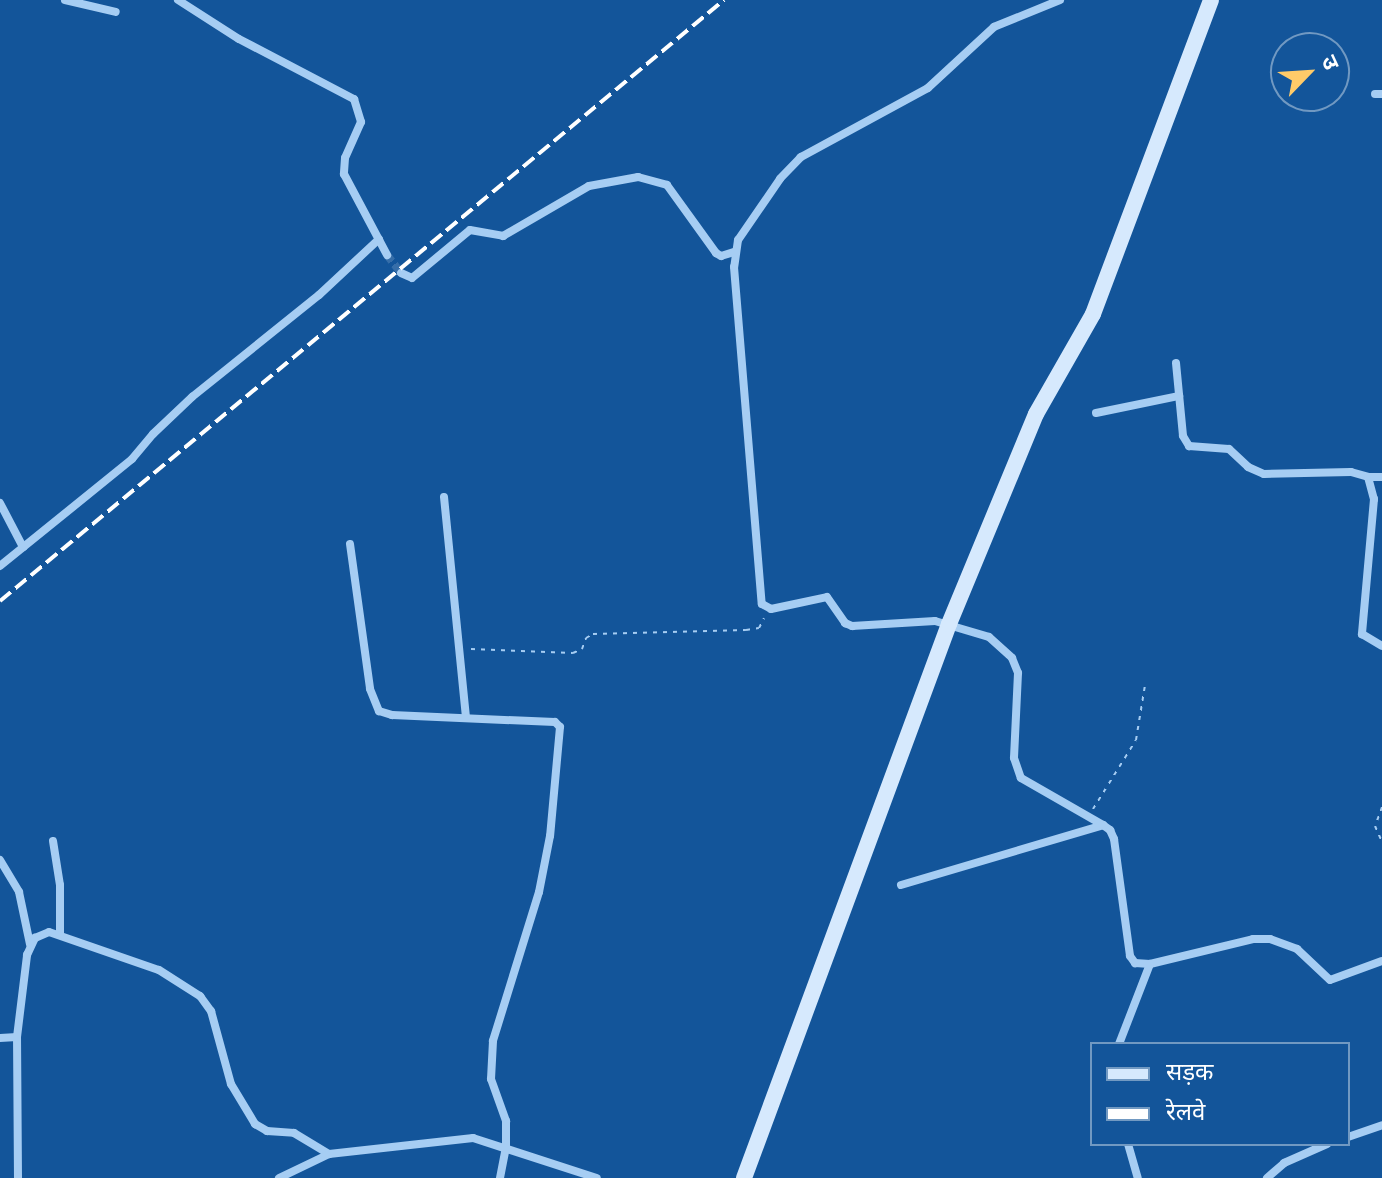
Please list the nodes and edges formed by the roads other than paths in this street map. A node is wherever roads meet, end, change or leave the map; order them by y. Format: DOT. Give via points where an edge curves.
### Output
graph roads {
  1 [pos="65,0"];
  2 [pos="178,0"];
  3 [pos="1060,0"];
  4 [pos="1211,0"];
  5 [pos="116,12"];
  6 [pos="379,239"];
  7 [pos="734,252"];
  8 [pos="387,255"];
  9 [pos="401,273"];
  10 [pos="1176,363"];
  11 [pos="1179,396"];
  12 [pos="1096,413"];
  13 [pos="1368,477"];
  14 [pos="1382,477"];
  15 [pos="444,497"];
  16 [pos="0,503"];
  17 [pos="350,544"];
  18 [pos="23,547"];
  19 [pos="0,566"];
  20 [pos="949,624"];
  21 [pos="1382,646"];
  22 [pos="466,716"];
  23 [pos="1103,825"];
  24 [pos="53,841"];
  25 [pos="0,860"];
  26 [pos="901,885"];
  27 [pos="60,935"];
  28 [pos="30,944"];
  29 [pos="1382,961"];
  30 [pos="1150,964"];
  31 [pos="17,1037"];
  32 [pos="0,1038"];
  33 [pos="1120,1042"];
  34 [pos="1382,1125"];
  35 [pos="1350,1136"];
  36 [pos="1129,1146"];
  37 [pos="1322,1146"];
  38 [pos="506,1147"];
  39 [pos="329,1154"];
  40 [pos="18,1178"];
  41 [pos="279,1178"];
  42 [pos="500,1178"];
  43 [pos="597,1178"];
  44 [pos="744,1178"];
  45 [pos="1138,1178"];
  46 [pos="1267,1178"];
  1 -- 5 [label="street"];
  2 -- 6 [label="street" via="239,39 354,99 361,122 345,158 344,174"];
  3 -- 7 [label="street" via="994,27 928,88 801,157 774,187"];
  4 -- 20 [label="main road" via="1093,314 1036,414"];
  6 -- 8 [label="street"];
  6 -- 18 [label="street" via="319,295 192,397 132,459"];
  7 -- 9 [label="street" via="716,253 667,185 638,177 589,186 503,236 470,230 412,278"];
  7 -- 20 [label="street" via="761,598 767,609 827,597 852,626 920,620"];
  10 -- 11 [label="street"];
  11 -- 12 [label="street"];
  11 -- 13 [label="street" via="1189,446 1229,449 1264,474 1351,472"];
  13 -- 14 [label="street"];
  13 -- 21 [label="street" via="1374,499 1362,634"];
  15 -- 22 [label="street"];
  16 -- 18 [label="street"];
  17 -- 22 [label="street" via="375,705 392,715"];
  18 -- 19 [label="street"];
  20 -- 23 [label="street" via="989,637 1012,658 1019,688 1014,758 1021,778"];
  20 -- 44 [label="main road"];
  22 -- 38 [label="street" via="555,722 561,729 550,836 534,916 493,1041 491,1079 505,1116"];
  23 -- 26 [label="street"];
  23 -- 30 [label="street" via="1114,839 1130,956 1135,963"];
  24 -- 27 [label="street"];
  25 -- 28 [label="street" via="19,892"];
  27 -- 28 [label="street" via="44,932"];
  27 -- 39 [label="street" via="159,970 200,996 211,1011 231,1084 255,1124 267,1131 294,1133"];
  28 -- 31 [label="street"];
  29 -- 30 [label="street" via="1330,980 1297,949 1253,939"];
  30 -- 33 [label="street"];
  31 -- 32 [label="street"];
  31 -- 40 [label="street"];
  34 -- 35 [label="street"];
  36 -- 45 [label="street"];
  37 -- 46 [label="street" via="1295,1156"];
  38 -- 39 [label="street" via="473,1138"];
  38 -- 42 [label="street"];
  38 -- 43 [label="street"];
  39 -- 41 [label="street"];
}
